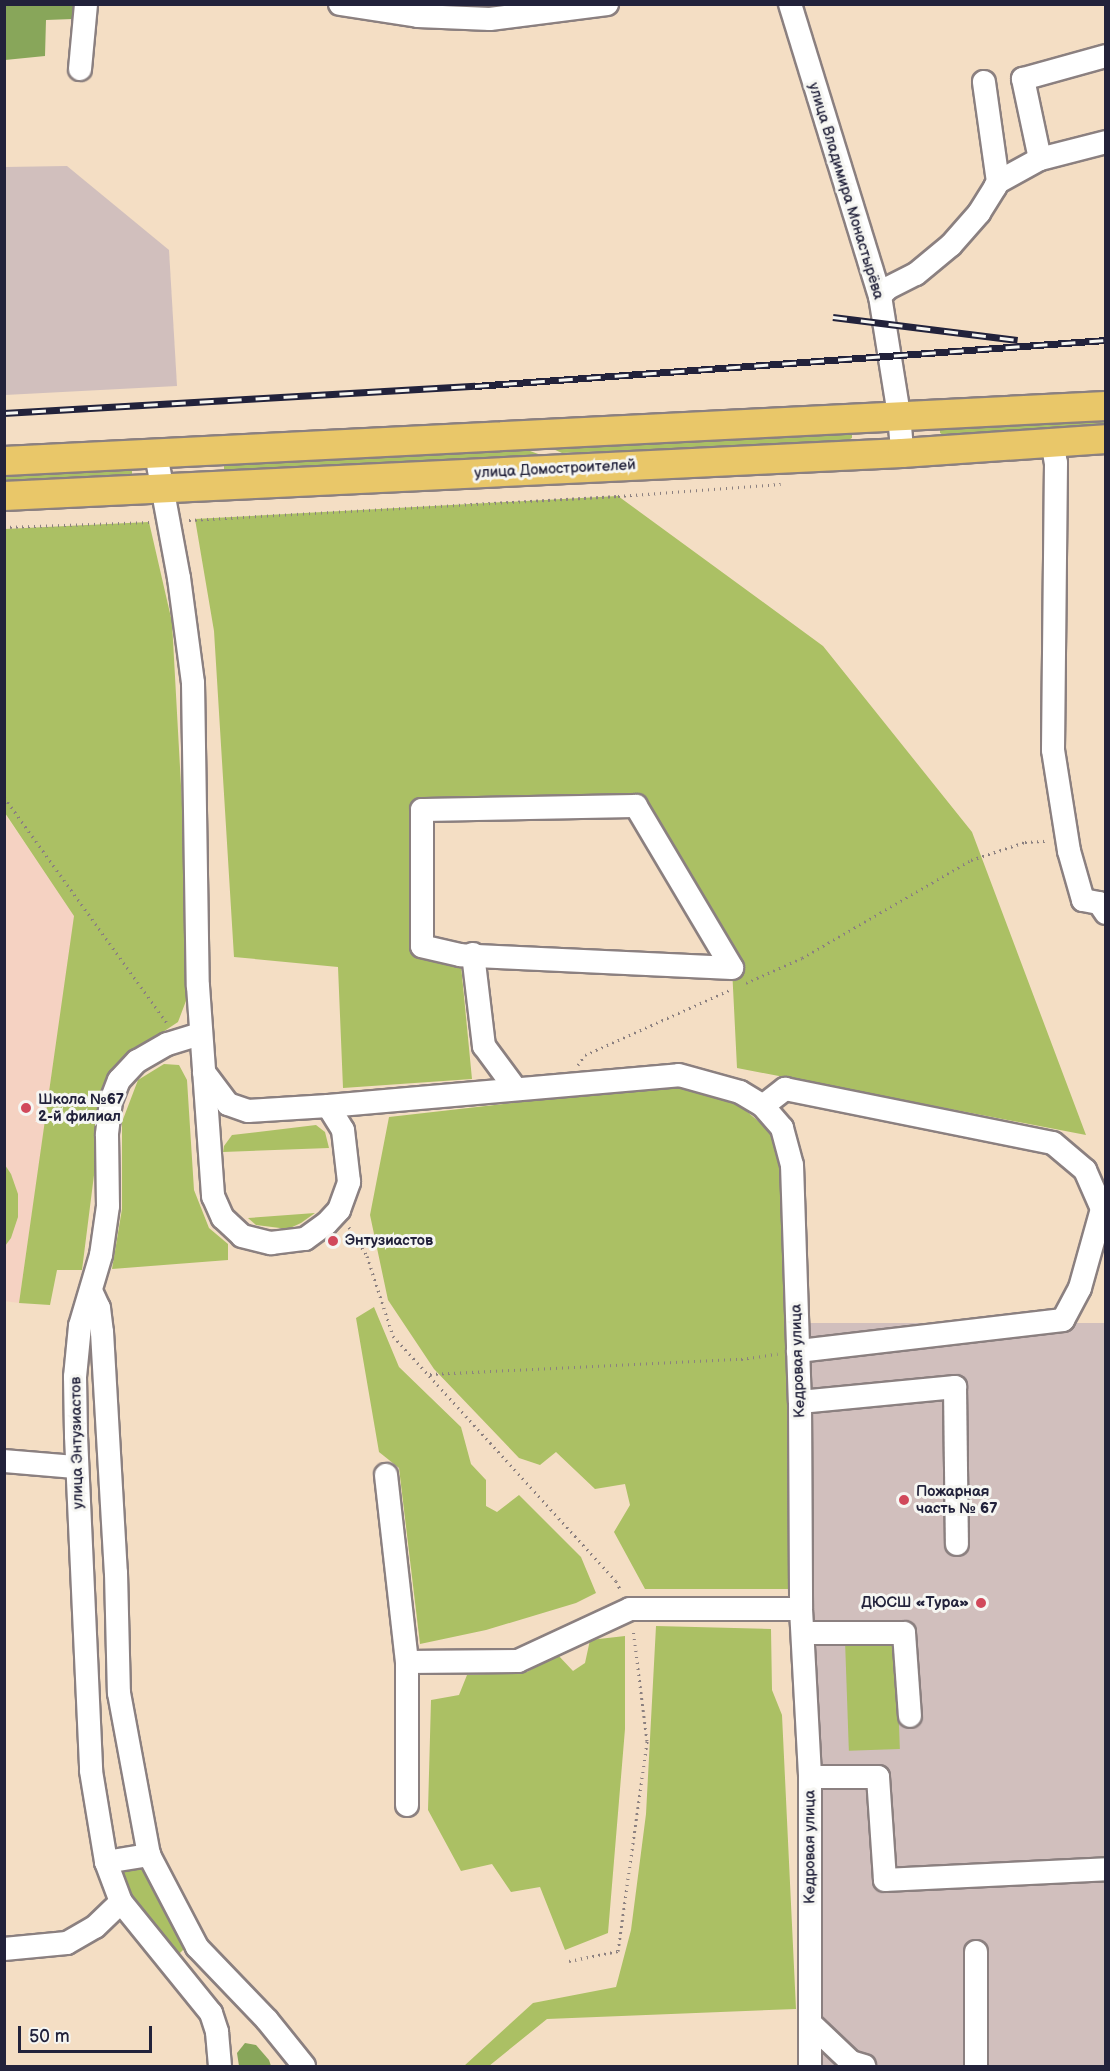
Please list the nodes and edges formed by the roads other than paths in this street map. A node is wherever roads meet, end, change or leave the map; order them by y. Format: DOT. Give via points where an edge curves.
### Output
graph roads {
  1 [pos="86,4"];
  2 [pos="340,4"];
  3 [pos="607,4"];
  4 [pos="790,4"];
  5 [pos="558,7"];
  6 [pos="1106,56"];
  7 [pos="80,69"];
  8 [pos="984,82"];
  9 [pos="1106,142"];
  10 [pos="1040,159"];
  11 [pos="998,182"];
  12 [pos="879,296"];
  13 [pos="1106,406"];
  14 [pos="899,415"];
  15 [pos="1106,439"];
  16 [pos="1052,441"];
  17 [pos="902,453"];
  18 [pos="156,454"];
  19 [pos="4,461"];
  20 [pos="162,488"];
  21 [pos="4,496"];
  22 [pos="1106,913"];
  23 [pos="473,954"];
  24 [pos="190,1037"];
  25 [pos="204,1072"];
  26 [pos="515,1088"];
  27 [pos="328,1106"];
  28 [pos="763,1106"];
  29 [pos="90,1291"];
  30 [pos="798,1351"];
  31 [pos="800,1402"];
  32 [pos="4,1461"];
  33 [pos="76,1467"];
  34 [pos="386,1475"];
  35 [pos="957,1544"];
  36 [pos="116,1573"];
  37 [pos="82,1576"];
  38 [pos="801,1609"];
  39 [pos="803,1633"];
  40 [pos="406,1662"];
  41 [pos="910,1716"];
  42 [pos="810,1778"];
  43 [pos="407,1804"];
  44 [pos="149,1855"];
  45 [pos="106,1862"];
  46 [pos="1106,1869"];
  47 [pos="121,1902"];
  48 [pos="197,1947"];
  49 [pos="4,1949"];
  50 [pos="976,1952"];
  51 [pos="173,1966"];
  52 [pos="810,2023"];
  53 [pos="220,2067"];
  54 [pos="304,2067"];
  55 [pos="810,2067"];
  56 [pos="864,2067"];
  57 [pos="976,2067"];
  1 -- 7 [label="street"];
  2 -- 5 [label="street" via="418,16 490,19"];
  3 -- 5 [label="street"];
  4 -- 12 [label="street, улица Владимира Монастырёва"];
  6 -- 10 [label="street" via="1023,79"];
  8 -- 11 [label="street"];
  9 -- 10 [label="street"];
  10 -- 11 [label="street"];
  11 -- 12 [label="street" via="980,213 951,245 916,274"];
  12 -- 14 [label="street, улица Владимира Монастырёва"];
  13 -- 14 [label="main road"];
  14 -- 17 [label="street, улица Владимира Монастырёва"];
  14 -- 18 [label="main road"];
  15 -- 16 [label="main road, улица Домостроителей"];
  16 -- 17 [label="main road, улица Домостроителей"];
  16 -- 22 [label="street" via="1056,463 1053,750 1069,851 1083,900 1099,903"];
  17 -- 20 [label="main road, улица Домостроителей"];
  18 -- 19 [label="main road"];
  18 -- 20 [label="street"];
  20 -- 21 [label="main road, улица Домостроителей"];
  20 -- 24 [label="street" via="193,683"];
  23 -- 23 [label="street" via="460,955 422,946 422,810 636,806 732,968"];
  23 -- 26 [label="street" via="484,1046"];
  24 -- 25 [label="street"];
  24 -- 29 [label="street, улица Энтузиастов" via="137,1061 119,1080 111,1101 107,1135 108,1206"];
  25 -- 27 [label="street, Кедровая улица" via="228,1104 248,1111"];
  25 -- 27 [label="street" via="213,1196 222,1218 242,1236 270,1243 305,1239 339,1210 349,1182 343,1130"];
  26 -- 27 [label="street, Кедровая улица"];
  26 -- 28 [label="street, Кедровая улица" via="679,1075 740,1092"];
  28 -- 30 [label="street, Кедровая улица" via="782,1128 792,1165"];
  28 -- 30 [label="street" via="785,1089 1053,1143 1085,1170 1102,1209 1080,1288 1063,1320"];
  29 -- 33 [label="street, улица Энтузиастов" via="75,1377"];
  29 -- 36 [label="street" via="99,1308 102,1332"];
  30 -- 31 [label="street, Кедровая улица"];
  31 -- 35 [label="street" via="955,1387"];
  31 -- 38 [label="street, Кедровая улица"];
  32 -- 33 [label="street"];
  33 -- 37 [label="street, улица Энтузиастов"];
  34 -- 40 [label="street"];
  36 -- 37 [label="street"];
  36 -- 44 [label="street" via="119,1693"];
  37 -- 45 [label="street, улица Энтузиастов" via="91,1771"];
  38 -- 39 [label="street, Кедровая улица"];
  38 -- 40 [label="street" via="630,1609 518,1661"];
  39 -- 41 [label="street" via="904,1633"];
  39 -- 42 [label="street, Кедровая улица"];
  40 -- 43 [label="street"];
  42 -- 46 [label="street" via="878,1777 885,1880"];
  42 -- 52 [label="street, Кедровая улица"];
  44 -- 45 [label="street"];
  44 -- 48 [label="street"];
  45 -- 47 [label="street, улица Энтузиастов"];
  47 -- 49 [label="street" via="95,1927 67,1943"];
  47 -- 51 [label="street, улица Энтузиастов"];
  48 -- 51 [label="street"];
  48 -- 54 [label="street" via="267,2020"];
  50 -- 57 [label="street"];
  51 -- 53 [label="street, улица Энтузиастов" via="211,2013"];
  52 -- 55 [label="street, Кедровая улица"];
  52 -- 56 [label="street" via="851,2062"];
}
